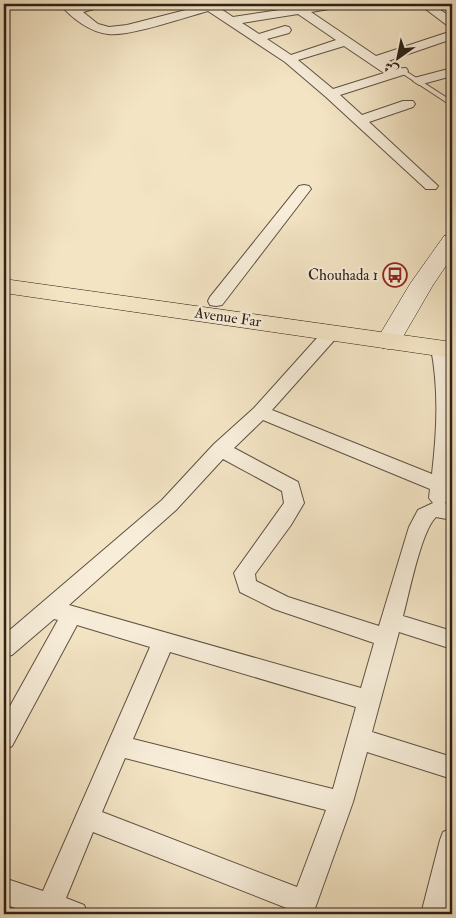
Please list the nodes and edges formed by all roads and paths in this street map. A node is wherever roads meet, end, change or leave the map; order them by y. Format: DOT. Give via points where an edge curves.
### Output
graph roads {
  1 [pos="101,4"];
  2 [pos="235,4"];
  3 [pos="341,4"];
  4 [pos="425,4"];
  5 [pos="70,7"];
  6 [pos="210,7"];
  7 [pos="300,10"];
  8 [pos="230,21"];
  9 [pos="452,23"];
  10 [pos="285,30"];
  11 [pos="452,35"];
  12 [pos="256,38"];
  13 [pos="346,41"];
  14 [pos="289,59"];
  15 [pos="379,60"];
  16 [pos="452,72"];
  17 [pos="398,73"];
  18 [pos="419,81"];
  19 [pos="331,94"];
  20 [pos="408,104"];
  21 [pos="452,104"];
  22 [pos="359,120"];
  23 [pos="432,186"];
  24 [pos="304,189"];
  25 [pos="452,243"];
  26 [pos="4,272"];
  27 [pos="4,286"];
  28 [pos="216,301"];
  29 [pos="332,332"];
  30 [pos="392,334"];
  31 [pos="448,352"];
  32 [pos="260,412"];
  33 [pos="221,449"];
  34 [pos="441,486"];
  35 [pos="445,511"];
  36 [pos="62,612"];
  37 [pos="390,629"];
  38 [pos="452,640"];
  39 [pos="163,642"];
  40 [pos="4,648"];
  41 [pos="368,700"];
  42 [pos="4,739"];
  43 [pos="360,739"];
  44 [pos="119,746"];
  45 [pos="452,768"];
  46 [pos="341,802"];
  47 [pos="89,819"];
  48 [pos="452,840"];
  49 [pos="4,891"];
  50 [pos="302,908"];
  51 [pos="48,910"];
  52 [pos="74,914"];
  53 [pos="434,914"];
  1 -- 5 [label="street"];
  2 -- 6 [label="street"];
  3 -- 7 [label="street"];
  4 -- 9 [label="street"];
  5 -- 6 [label="street" via="94,27 109,31"];
  6 -- 8 [label="street"];
  7 -- 8 [label="street"];
  7 -- 13 [label="street"];
  8 -- 12 [label="street"];
  10 -- 12 [label="street"];
  11 -- 15 [label="street"];
  12 -- 14 [label="street"];
  13 -- 14 [label="street"];
  13 -- 15 [label="street"];
  14 -- 19 [label="street"];
  15 -- 17 [label="street"];
  16 -- 18 [label="street"];
  17 -- 18 [label="lane"];
  17 -- 19 [label="street"];
  18 -- 21 [label="lane"];
  19 -- 22 [label="street"];
  20 -- 22 [label="street"];
  22 -- 23 [label="street"];
  24 -- 28 [label="street"];
  25 -- 30 [label="street"];
  26 -- 28 [label="main road, Avenue Far"];
  27 -- 29 [label="main road, Avenue Far"];
  28 -- 30 [label="main road, Avenue Far"];
  29 -- 30 [label="main road, Avenue Far"];
  29 -- 32 [label="street"];
  30 -- 31 [label="main road, Avenue Far"];
  31 -- 34 [label="street" via="448,421"];
  32 -- 33 [label="street"];
  32 -- 34 [label="street"];
  33 -- 36 [label="street"];
  33 -- 37 [label="street" via="292,488 294,503 244,573 247,586 281,603"];
  34 -- 35 [label="street"];
  35 -- 37 [label="street" via="428,512 422,522 413,543"];
  36 -- 39 [label="street"];
  36 -- 40 [label="street"];
  36 -- 42 [label="street"];
  37 -- 38 [label="street"];
  37 -- 41 [label="street"];
  39 -- 41 [label="street"];
  39 -- 44 [label="street"];
  41 -- 43 [label="street"];
  43 -- 45 [label="street"];
  43 -- 46 [label="street"];
  44 -- 46 [label="street"];
  44 -- 47 [label="street"];
  46 -- 50 [label="street"];
  47 -- 50 [label="street"];
  47 -- 51 [label="street"];
  48 -- 53 [label="street"];
  49 -- 51 [label="street"];
  51 -- 52 [label="street"];
}
